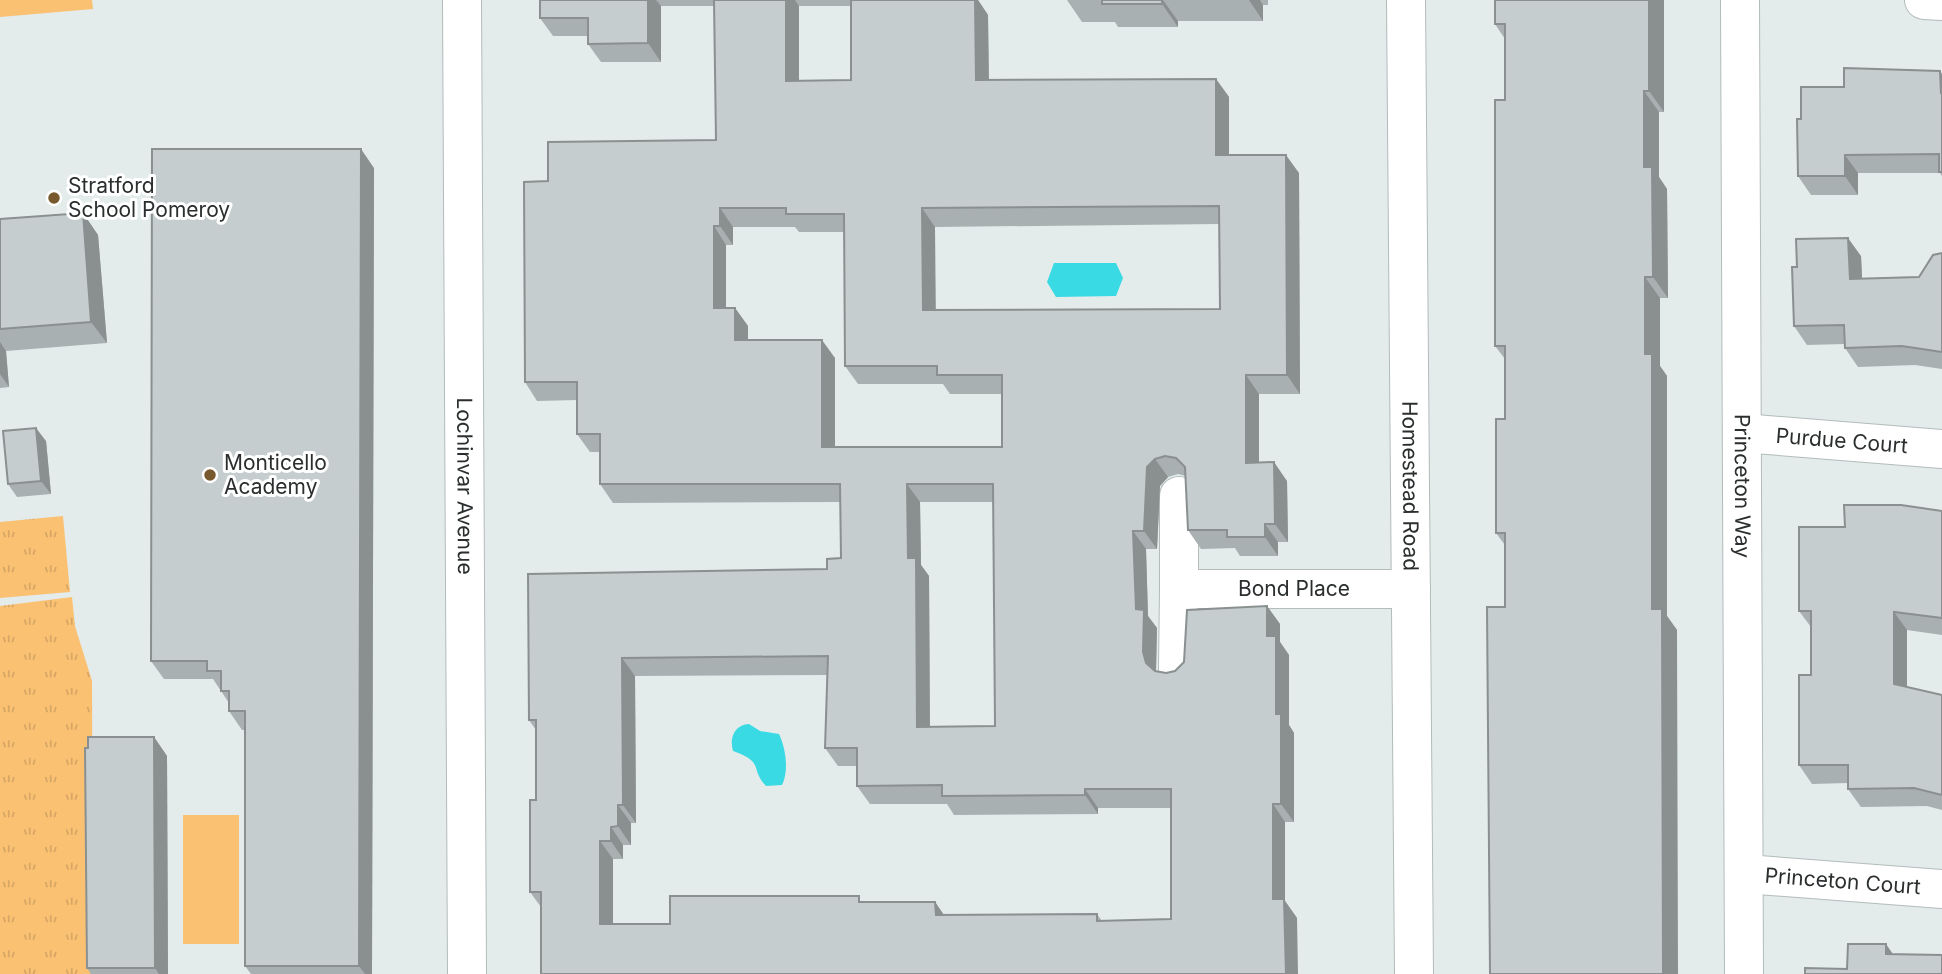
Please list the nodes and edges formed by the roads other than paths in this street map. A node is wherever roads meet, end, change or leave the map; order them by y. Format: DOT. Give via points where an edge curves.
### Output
graph roads {
  1 [pos="462,0"];
  2 [pos="1406,0"];
  3 [pos="1740,0"];
  4 [pos="1924,0"];
  5 [pos="1942,1"];
  6 [pos="1742,433"];
  7 [pos="1942,449"];
  8 [pos="1179,496"];
  9 [pos="1179,589"];
  10 [pos="1411,589"];
  11 [pos="1178,670"];
  12 [pos="1745,874"];
  13 [pos="1942,889"];
  14 [pos="467,974"];
  15 [pos="1414,974"];
  16 [pos="1744,974"];
  1 -- 14 [label="street, Lochinvar Avenue"];
  2 -- 10 [label="street, Homestead Road"];
  3 -- 6 [label="street, Princeton Way"];
  4 -- 5 [label="street"];
  6 -- 7 [label="street, Purdue Court"];
  6 -- 12 [label="street, Princeton Way"];
  8 -- 9 [label="street"];
  9 -- 10 [label="street, Bond Place"];
  9 -- 11 [label="street"];
  10 -- 15 [label="street, Homestead Road"];
  12 -- 13 [label="street, Princeton Court"];
  12 -- 16 [label="street, Princeton Way"];
}
